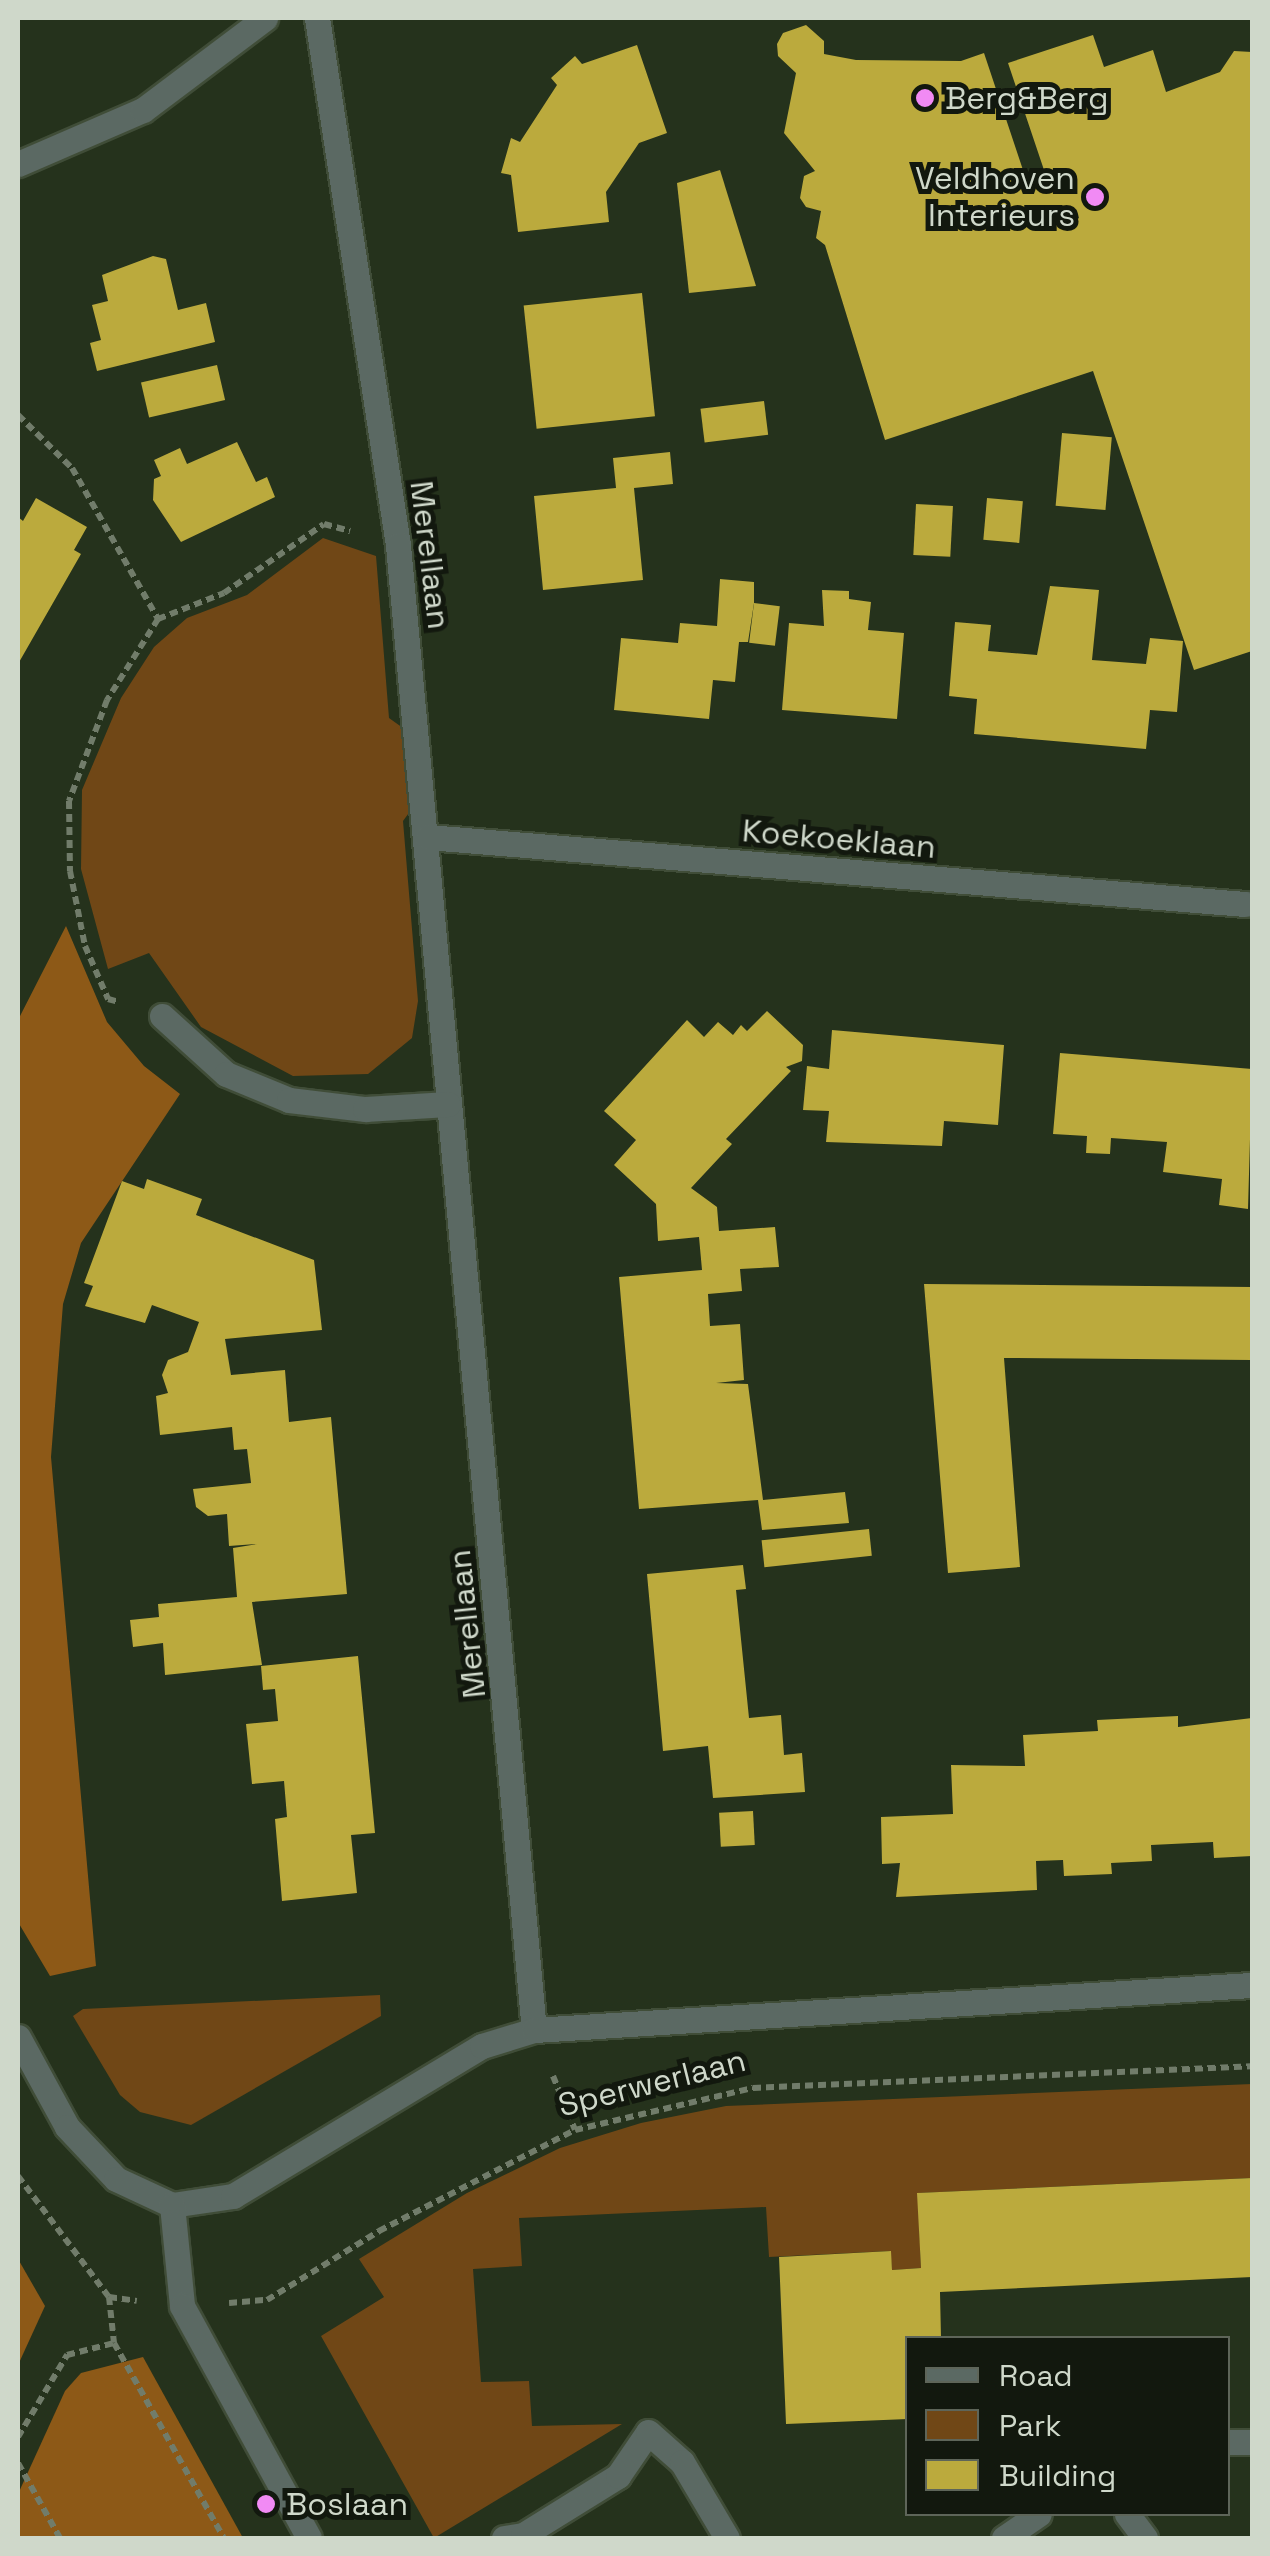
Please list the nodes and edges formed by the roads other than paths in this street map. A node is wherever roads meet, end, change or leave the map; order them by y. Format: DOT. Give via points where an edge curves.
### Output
graph roads {
  1 [pos="265,18"];
  2 [pos="317,18"];
  3 [pos="18,164"];
  4 [pos="428,838"];
  5 [pos="1246,904"];
  6 [pos="162,1016"];
  7 [pos="448,1104"];
  8 [pos="1252,1985"];
  9 [pos="534,2030"];
  10 [pos="18,2037"];
  11 [pos="172,2204"];
  12 [pos="1035,2516"];
  13 [pos="1128,2516"];
  14 [pos="310,2538"];
  15 [pos="504,2538"];
  16 [pos="727,2538"];
  17 [pos="1004,2538"];
  18 [pos="1145,2538"];
  1 -- 3 [label="street" via="143,110"];
  2 -- 4 [label="street, Merellaan" via="398,545"];
  4 -- 5 [label="street, Koekoeklaan"];
  4 -- 7 [label="street, Merellaan"];
  6 -- 7 [label="street" via="226,1074 288,1100 365,1109"];
  7 -- 9 [label="street, Merellaan"];
  8 -- 9 [label="street, Sperwerlaan"];
  9 -- 11 [label="street, Sperwerlaan" via="482,2046 233,2196"];
  10 -- 11 [label="street" via="68,2127 116,2179"];
  11 -- 14 [label="street" via="182,2306"];
  12 -- 17 [label="street"];
  13 -- 18 [label="street"];
  15 -- 16 [label="street" via="523,2535 618,2476 648,2432 682,2462"];
}
